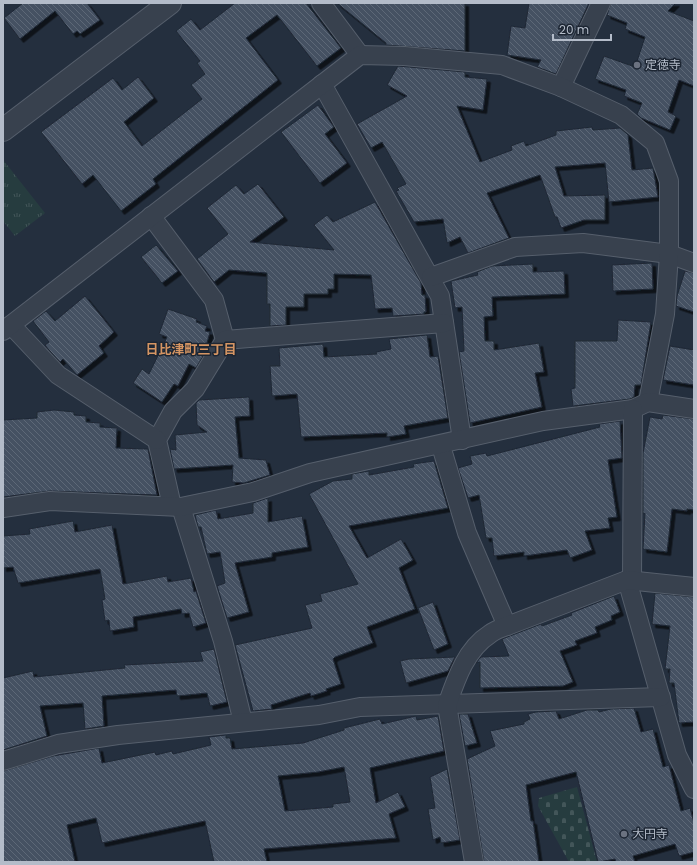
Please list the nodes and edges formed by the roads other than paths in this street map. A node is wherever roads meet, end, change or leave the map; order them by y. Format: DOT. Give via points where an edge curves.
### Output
graph roads {
  1 [pos="170,3"];
  2 [pos="321,3"];
  3 [pos="601,3"];
  4 [pos="360,55"];
  5 [pos="322,84"];
  6 [pos="561,87"];
  7 [pos="3,130"];
  8 [pos="151,216"];
  9 [pos="669,254"];
  10 [pos="694,263"];
  11 [pos="431,277"];
  12 [pos="444,323"];
  13 [pos="7,328"];
  14 [pos="225,340"];
  15 [pos="641,405"];
  16 [pos="694,409"];
  17 [pos="157,440"];
  18 [pos="462,440"];
  19 [pos="441,446"];
  20 [pos="177,507"];
  21 [pos="3,508"];
  22 [pos="630,581"];
  23 [pos="694,587"];
  24 [pos="507,626"];
  25 [pos="661,697"];
  26 [pos="447,705"];
  27 [pos="243,722"];
  28 [pos="3,762"];
  29 [pos="694,789"];
  30 [pos="474,862"];
  1 -- 7 [label="street"];
  2 -- 4 [label="street"];
  3 -- 6 [label="street"];
  4 -- 5 [label="street"];
  4 -- 6 [label="street" via="502,64"];
  5 -- 8 [label="street"];
  5 -- 11 [label="street"];
  6 -- 9 [label="street" via="621,115 655,143 669,181"];
  8 -- 13 [label="street"];
  8 -- 14 [label="street" via="214,300"];
  9 -- 10 [label="street"];
  9 -- 11 [label="street" via="583,243 515,247"];
  9 -- 15 [label="street" via="665,314"];
  11 -- 12 [label="street" via="440,296"];
  12 -- 14 [label="street"];
  12 -- 18 [label="street"];
  13 -- 17 [label="street" via="58,375"];
  14 -- 17 [label="street" via="195,389 173,411"];
  15 -- 16 [label="street"];
  15 -- 18 [label="street" via="543,421"];
  15 -- 22 [label="street"];
  17 -- 20 [label="street"];
  18 -- 19 [label="street"];
  19 -- 20 [label="street" via="310,473 253,492"];
  19 -- 24 [label="street" via="467,533"];
  20 -- 21 [label="street" via="50,501"];
  20 -- 27 [label="street" via="223,641"];
  22 -- 23 [label="street"];
  22 -- 24 [label="street"];
  22 -- 25 [label="street"];
  24 -- 26 [label="street" via="490,634 472,650"];
  25 -- 26 [label="street"];
  25 -- 29 [label="street" via="677,755"];
  26 -- 27 [label="street" via="360,707 319,715"];
  26 -- 30 [label="street"];
  27 -- 28 [label="street" via="58,744"];
}
